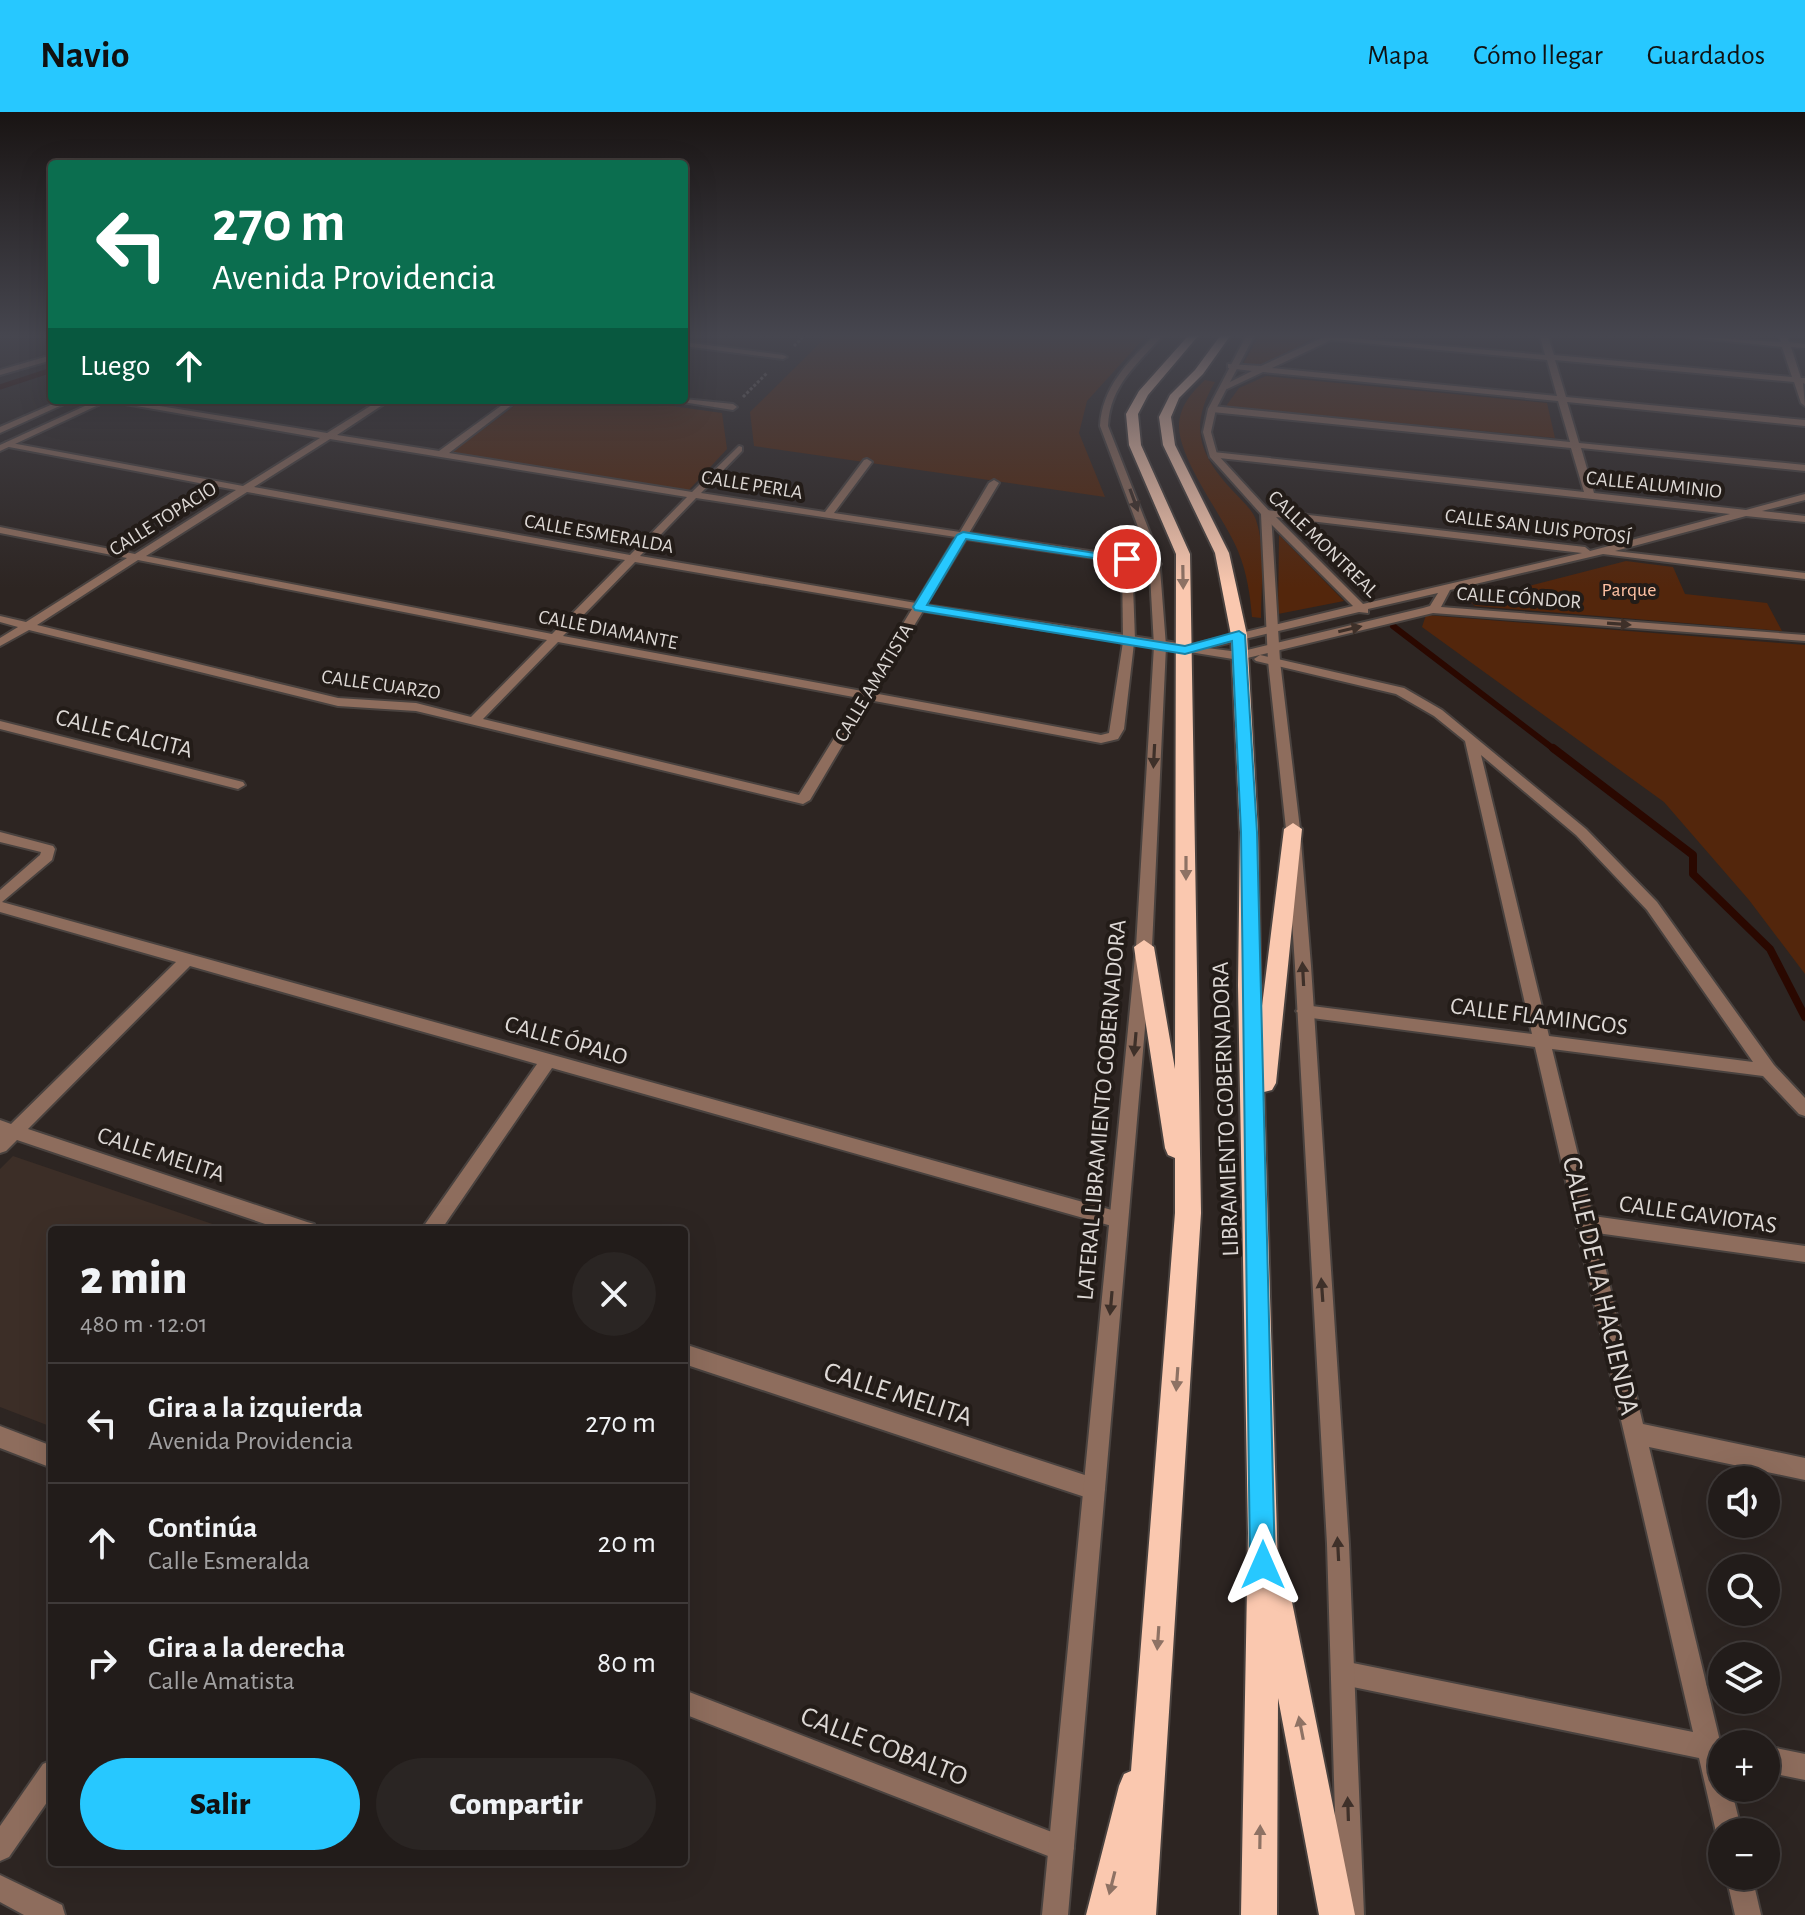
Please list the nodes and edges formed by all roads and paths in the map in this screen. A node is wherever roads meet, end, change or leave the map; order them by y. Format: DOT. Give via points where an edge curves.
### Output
graph roads {
  1 [pos="23,420"];
  2 [pos="61,420"];
  3 [pos="226,420"];
  4 [pos="354,420"];
  5 [pos="487,420"];
  6 [pos="1104,420"];
  7 [pos="1133,420"];
  8 [pos="1165,420"];
  9 [pos="1210,420"];
  10 [pos="1324,420"];
  11 [pos="1566,420"];
  12 [pos="1776,420"];
  13 [pos="1805,423"];
  14 [pos="0,430"];
  15 [pos="327,437"];
  16 [pos="1573,445"];
  17 [pos="4,446"];
  18 [pos="739,449"];
  19 [pos="440,455"];
  20 [pos="1213,455"];
  21 [pos="867,462"];
  22 [pos="1805,468"];
  23 [pos="994,483"];
  24 [pos="245,489"];
  25 [pos="694,495"];
  26 [pos="1590,496"];
  27 [pos="1805,497"];
  28 [pos="1745,512"];
  29 [pos="1266,513"];
  30 [pos="828,515"];
  31 [pos="1805,519"];
  32 [pos="0,530"];
  33 [pos="963,535"];
  34 [pos="1598,552"];
  35 [pos="135,558"];
  36 [pos="633,558"];
  37 [pos="1127,559"];
  38 [pos="1156,564"];
  39 [pos="1805,576"];
  40 [pos="1446,588"];
  41 [pos="1374,605"];
  42 [pos="919,607"];
  43 [pos="1360,608"];
  44 [pos="1434,609"];
  45 [pos="0,619"];
  46 [pos="1379,622"];
  47 [pos="27,626"];
  48 [pos="1272,628"];
  49 [pos="555,638"];
  50 [pos="1805,638"];
  51 [pos="1129,640"];
  52 [pos="0,643"];
  53 [pos="1239,646"];
  54 [pos="1173,648"];
  55 [pos="1274,654"];
  56 [pos="866,696"];
  57 [pos="474,721"];
  58 [pos="0,725"];
  59 [pos="1471,740"];
  60 [pos="238,785"];
  61 [pos="803,800"];
  62 [pos="1293,829"];
  63 [pos="0,837"];
  64 [pos="0,898"];
  65 [pos="0,907"];
  66 [pos="1144,947"];
  67 [pos="187,960"];
  68 [pos="1304,1011"];
  69 [pos="1542,1041"];
  70 [pos="548,1061"];
  71 [pos="1768,1070"];
  72 [pos="1805,1109"];
  73 [pos="7,1130"];
  74 [pos="0,1146"];
  75 [pos="1255,1155"];
  76 [pos="1188,1213"];
  77 [pos="1119,1220"];
  78 [pos="1585,1223"];
  79 [pos="295,1226"];
  80 [pos="433,1226"];
  81 [pos="1805,1254"];
  82 [pos="688,1355"];
  83 [pos="1634,1433"];
  84 [pos="0,1437"];
  85 [pos="48,1455"];
  86 [pos="1805,1469"];
  87 [pos="1094,1489"];
  88 [pos="1263,1533"];
  89 [pos="1343,1673"];
  90 [pos="688,1704"];
  91 [pos="1151,1726"];
  92 [pos="1710,1730"];
  93 [pos="1708,1747"];
  94 [pos="1780,1762"];
  95 [pos="1805,1767"];
  96 [pos="48,1779"];
  97 [pos="0,1848"];
  98 [pos="1061,1848"];
  99 [pos="0,1888"];
  100 [pos="1742,1890"];
  101 [pos="52,1915"];
  102 [pos="1055,1915"];
  103 [pos="1104,1915"];
  104 [pos="1138,1915"];
  105 [pos="1259,1915"];
  106 [pos="1337,1915"];
  107 [pos="1351,1915"];
  108 [pos="1748,1915"];
  1 -- 14 [label="street"];
  2 -- 17 [label="street"];
  3 -- 15 [label="street, CALLE PERLA"];
  4 -- 15 [label="street, CALLE TOPACIO"];
  5 -- 19 [label="street"];
  6 -- 38 [label="street, LATERAL LIBRAMIENTO GOBERNADORA, one-way"];
  7 -- 54 [label="highway, LIBRAMIENTO GOBERNADORA, one-way" via="1135,445 1183,554"];
  8 -- 53 [label="highway, LIBRAMIENTO GOBERNADORA" via="1169,445 1222,553"];
  9 -- 20 [label="street"];
  10 -- 16 [label="street"];
  11 -- 16 [label="street"];
  12 -- 13 [label="street"];
  15 -- 19 [label="street, CALLE PERLA"];
  15 -- 24 [label="street, CALLE TOPACIO"];
  16 -- 22 [label="street"];
  16 -- 26 [label="street"];
  17 -- 24 [label="street, CALLE ESMERALDA"];
  18 -- 25 [label="street"];
  19 -- 25 [label="street, CALLE PERLA"];
  20 -- 26 [label="street, CALLE ALUMINIO"];
  20 -- 29 [label="street, CALLE MONTREAL"];
  21 -- 30 [label="street"];
  23 -- 33 [label="street, CALLE AMATISTA"];
  24 -- 35 [label="street, CALLE TOPACIO"];
  24 -- 36 [label="street, CALLE ESMERALDA"];
  25 -- 30 [label="street, CALLE PERLA"];
  25 -- 36 [label="street"];
  26 -- 28 [label="street, CALLE ALUMINIO"];
  27 -- 28 [label="street"];
  28 -- 31 [label="street, CALLE ALUMINIO"];
  28 -- 34 [label="street"];
  29 -- 34 [label="street, CALLE SAN LUIS POTOSÍ"];
  29 -- 43 [label="street, CALLE MONTREAL"];
  29 -- 48 [label="street"];
  30 -- 33 [label="street, CALLE PERLA"];
  32 -- 35 [label="street, CALLE DIAMANTE"];
  33 -- 37 [label="street, CALLE PERLA"];
  33 -- 42 [label="street, CALLE AMATISTA"];
  34 -- 39 [label="street, CALLE SAN LUIS POTOSÍ"];
  34 -- 40 [label="street"];
  35 -- 47 [label="street, CALLE TOPACIO"];
  35 -- 49 [label="street, CALLE DIAMANTE"];
  36 -- 42 [label="street, CALLE ESMERALDA"];
  36 -- 49 [label="street"];
  37 -- 38 [label="street, CALLE PERLA"];
  37 -- 51 [label="street"];
  38 -- 54 [label="street, LATERAL LIBRAMIENTO GOBERNADORA"];
  40 -- 41 [label="street"];
  40 -- 44 [label="street"];
  41 -- 43 [label="street"];
  41 -- 44 [label="street, CALLE CÓNDOR"];
  42 -- 51 [label="street, CALLE ESMERALDA"];
  42 -- 56 [label="street, CALLE AMATISTA"];
  43 -- 46 [label="street, CALLE MONTREAL"];
  43 -- 48 [label="street"];
  44 -- 46 [label="street"];
  44 -- 50 [label="street, CALLE CÓNDOR, one-way"];
  45 -- 47 [label="street, CALLE CUARZO"];
  55 -- 46 [label="street, one-way"];
  47 -- 52 [label="street, CALLE TOPACIO"];
  47 -- 57 [label="street, CALLE CUARZO" via="338,702 416,707"];
  48 -- 53 [label="street"];
  48 -- 55 [label="street"];
  49 -- 56 [label="street, CALLE DIAMANTE"];
  49 -- 57 [label="street"];
  51 -- 54 [label="street, CALLE ESMERALDA"];
  51 -- 56 [label="street, CALLE DIAMANTE" via="1118,729 1114,736 1101,739"];
  53 -- 54 [label="street, CALLE ESMERALDA"];
  53 -- 54 [label="street"];
  53 -- 55 [label="street, CALLE ESMERALDA"];
  53 -- 75 [label="highway, LIBRAMIENTO GOBERNADORA" via="1249,832"];
  54 -- 66 [label="street, LATERAL LIBRAMIENTO GOBERNADORA, one-way"];
  54 -- 76 [label="highway, LIBRAMIENTO GOBERNADORA, one-way"];
  55 -- 59 [label="street, CALLE ESMERALDA" via="1400,691"];
  55 -- 62 [label="street"];
  56 -- 61 [label="street, CALLE AMATISTA"];
  57 -- 61 [label="street, CALLE CUARZO"];
  58 -- 60 [label="street, CALLE CALCITA"];
  59 -- 69 [label="street, CALLE DE LA HACIENDA"];
  59 -- 71 [label="street, CALLE ESMERALDA" via="1581,832 1652,906"];
  68 -- 62 [label="street, one-way"];
  62 -- 75 [label="highway"];
  63 -- 64 [label="street" via="48,849 47,857"];
  65 -- 67 [label="street, CALLE ÓPALO"];
  66 -- 76 [label="highway"];
  66 -- 77 [label="street, LATERAL LIBRAMIENTO GOBERNADORA, one-way"];
  67 -- 70 [label="street, CALLE ÓPALO"];
  67 -- 73 [label="street"];
  68 -- 69 [label="street, CALLE FLAMINGOS"];
  89 -- 68 [label="street, one-way"];
  69 -- 71 [label="street, CALLE FLAMINGOS"];
  69 -- 78 [label="street, CALLE DE LA HACIENDA"];
  70 -- 77 [label="street, CALLE ÓPALO"];
  70 -- 80 [label="street"];
  71 -- 72 [label="street, CALLE ESMERALDA"];
  73 -- 74 [label="street"];
  73 -- 79 [label="street, CALLE MELITA"];
  75 -- 88 [label="highway, LIBRAMIENTO GOBERNADORA"];
  76 -- 91 [label="highway, LIBRAMIENTO GOBERNADORA, one-way"];
  77 -- 87 [label="street, LATERAL LIBRAMIENTO GOBERNADORA, one-way"];
  78 -- 81 [label="street, CALLE GAVIOTAS"];
  78 -- 83 [label="street, CALLE DE LA HACIENDA"];
  82 -- 87 [label="street, CALLE MELITA"];
  83 -- 86 [label="street"];
  83 -- 92 [label="street, CALLE DE LA HACIENDA"];
  84 -- 85 [label="street"];
  87 -- 98 [label="street, LATERAL LIBRAMIENTO GOBERNADORA"];
  105 -- 88 [label="highway, LIBRAMIENTO GOBERNADORA, one-way"];
  106 -- 88 [label="highway, one-way"];
  89 -- 93 [label="street"];
  107 -- 89 [label="street, one-way"];
  90 -- 98 [label="street, CALLE COBALTO"];
  91 -- 103 [label="highway, one-way"];
  91 -- 104 [label="highway, LIBRAMIENTO GOBERNADORA"];
  94 -- 95 [label="street"];
  96 -- 97 [label="street"];
  98 -- 102 [label="street, LATERAL LIBRAMIENTO GOBERNADORA"];
  99 -- 101 [label="street"];
  100 -- 108 [label="street"];
}
